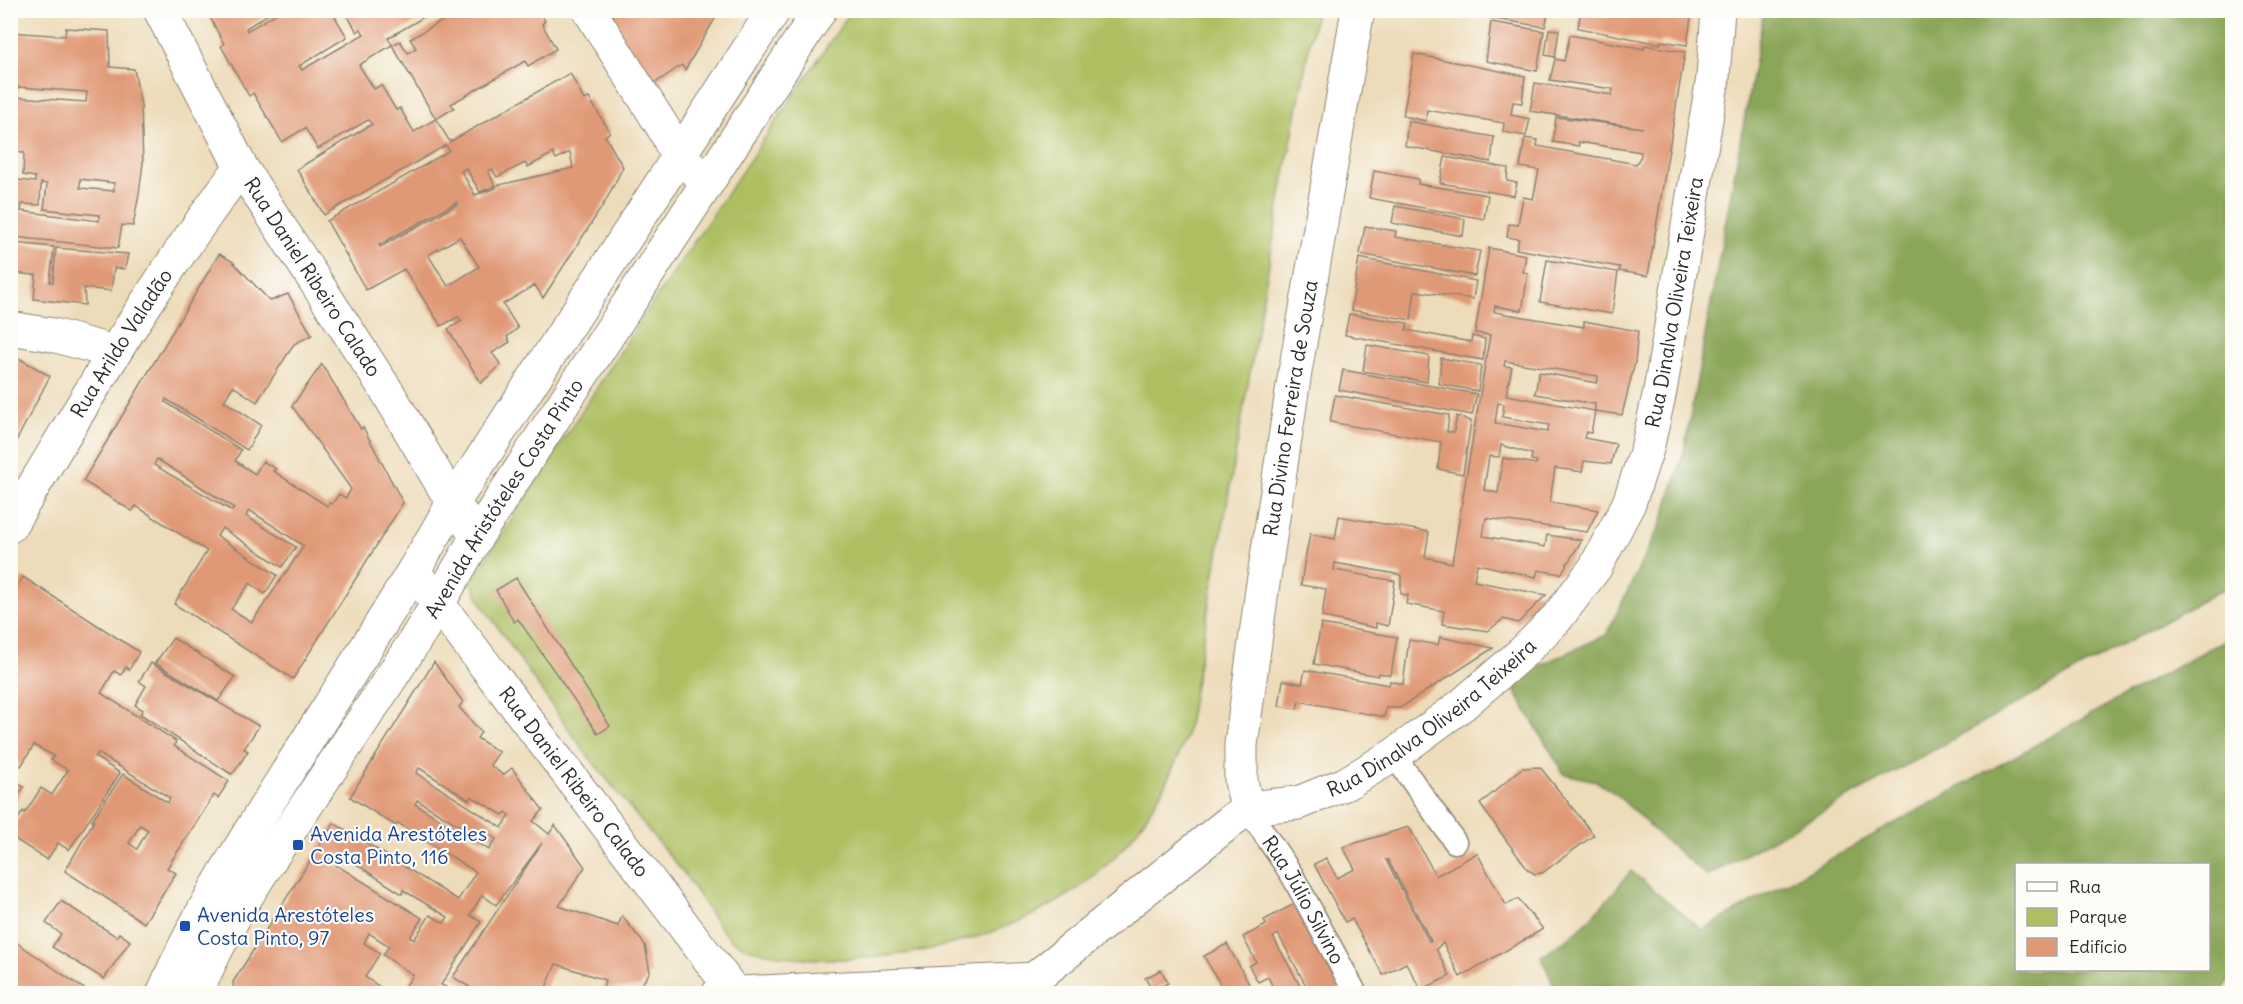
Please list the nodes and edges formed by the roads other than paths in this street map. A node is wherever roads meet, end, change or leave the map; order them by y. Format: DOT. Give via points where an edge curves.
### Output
graph roads {
  1 [pos="160,10"];
  2 [pos="589,10"];
  3 [pos="774,10"];
  4 [pos="820,10"];
  5 [pos="1358,10"];
  6 [pos="1718,10"];
  7 [pos="678,157"];
  8 [pos="241,167"];
  9 [pos="708,181"];
  10 [pos="10,327"];
  11 [pos="113,352"];
  12 [pos="453,503"];
  13 [pos="10,526"];
  14 [pos="477,536"];
  15 [pos="414,572"];
  16 [pos="439,605"];
  17 [pos="1394,755"];
  18 [pos="1247,808"];
  19 [pos="1455,842"];
  20 [pos="1042,986"];
  21 [pos="164,993"];
  22 [pos="196,993"];
  23 [pos="718,993"];
  24 [pos="735,993"];
  25 [pos="1356,993"];
  1 -- 8 [label="street, Rua Daniel Ribeiro Calado"];
  2 -- 7 [label="street"];
  3 -- 7 [label="street, Avenida Aristóteles Costa Pinto"];
  4 -- 9 [label="street, Avenida Aristóteles Costa Pinto"];
  5 -- 18 [label="street, Rua Divino Ferreira de Souza" via="1295,372 1262,590 1241,746 1241,781"];
  6 -- 17 [label="street, Rua Dinalva Oliveira Teixeira" via="1713,78 1660,392 1629,502 1595,568 1557,618 1462,705"];
  7 -- 9 [label="street"];
  7 -- 12 [label="street, Avenida Aristóteles Costa Pinto"];
  8 -- 11 [label="street, Rua Arildo Valadão" via="196,226"];
  8 -- 12 [label="street, Rua Daniel Ribeiro Calado" via="388,393"];
  9 -- 14 [label="street, Avenida Aristóteles Costa Pinto"];
  10 -- 11 [label="street"];
  11 -- 13 [label="street, Rua Arildo Valadão"];
  12 -- 14 [label="street, Rua Daniel Ribeiro Calado"];
  12 -- 15 [label="street, Avenida Aristóteles Costa Pinto"];
  14 -- 16 [label="street, Avenida Aristóteles Costa Pinto"];
  15 -- 16 [label="street, Rua Daniel Ribeiro Calado"];
  15 -- 21 [label="street, Avenida Aristóteles Costa Pinto" via="229,865 184,943"];
  16 -- 22 [label="street, Avenida Aristóteles Costa Pinto" via="250,890 211,957"];
  16 -- 24 [label="street, Rua Daniel Ribeiro Calado"];
  17 -- 18 [label="street, Rua Dinalva Oliveira Teixeira" via="1345,784 1298,803"];
  17 -- 19 [label="lane"];
  18 -- 20 [label="street"];
  18 -- 25 [label="lane, Rua Júlio Silvino" via="1292,875"];
  20 -- 24 [label="street"];
  23 -- 24 [label="street"];
}
